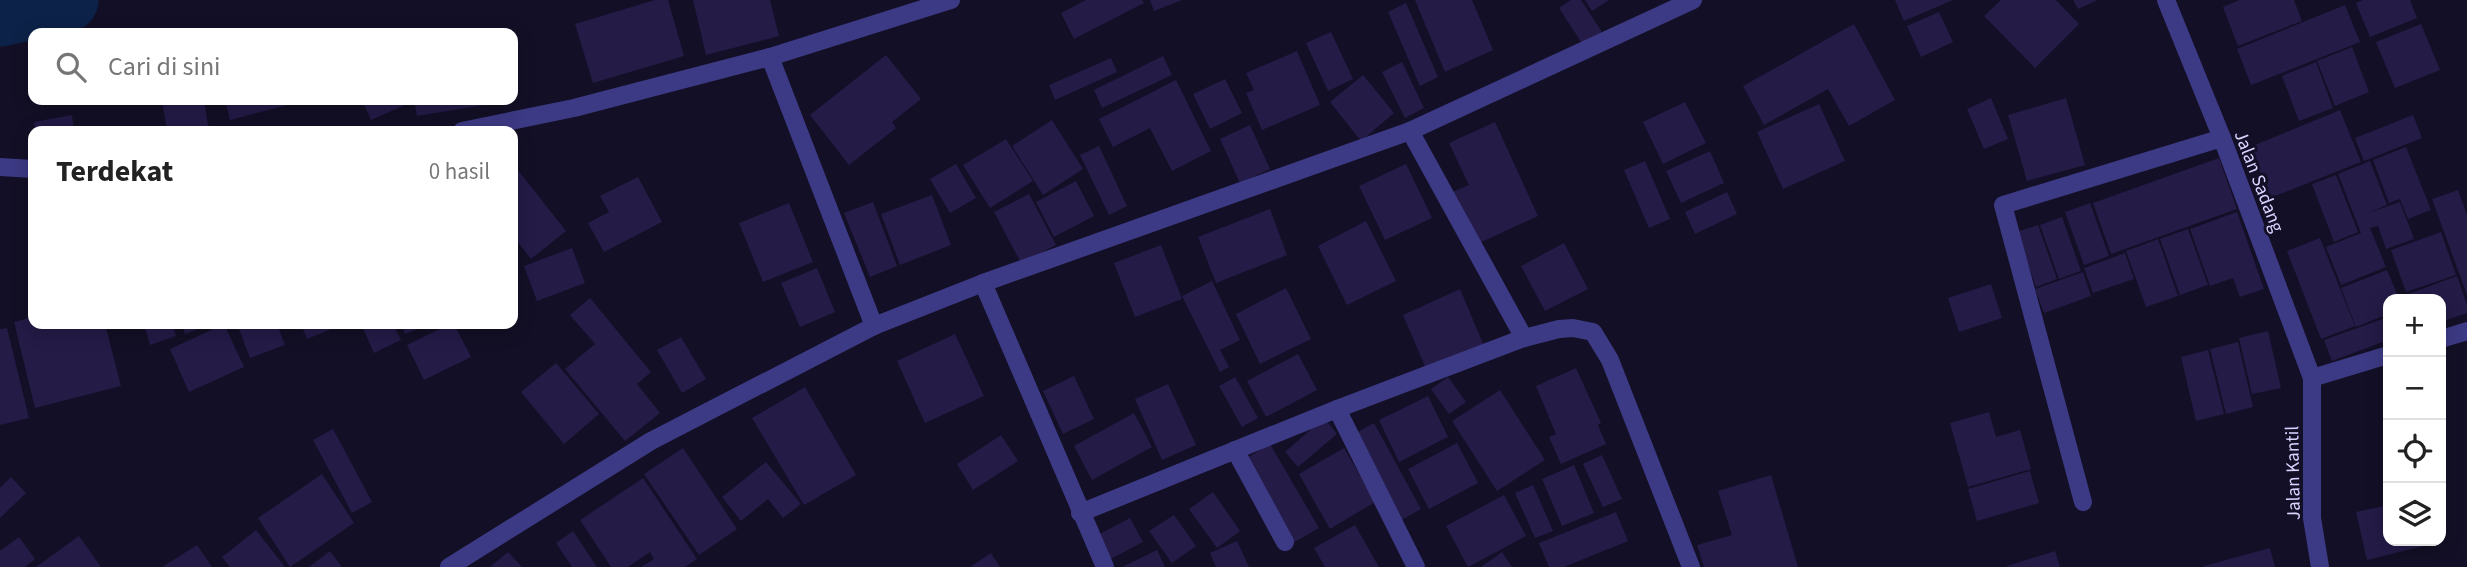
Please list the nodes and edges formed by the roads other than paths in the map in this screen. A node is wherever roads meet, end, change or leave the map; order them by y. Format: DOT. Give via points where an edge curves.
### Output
graph roads {
  1 [pos="951,0"];
  2 [pos="1693,0"];
  3 [pos="2165,0"];
  4 [pos="770,57"];
  5 [pos="486,126"];
  6 [pos="1410,131"];
  7 [pos="2222,138"];
  8 [pos="0,167"];
  9 [pos="28,169"];
  10 [pos="983,283"];
  11 [pos="874,326"];
  12 [pos="2467,331"];
  13 [pos="2446,337"];
  14 [pos="1524,338"];
  15 [pos="2383,357"];
  16 [pos="2312,378"];
  17 [pos="1337,409"];
  18 [pos="1235,450"];
  19 [pos="2083,502"];
  20 [pos="1080,513"];
  21 [pos="1285,542"];
  22 [pos="449,567"];
  23 [pos="1105,567"];
  24 [pos="1416,567"];
  25 [pos="1691,567"];
  26 [pos="2320,567"];
  1 -- 4 [label="street"];
  2 -- 6 [label="street"];
  3 -- 7 [label="street, Jalan Sadang"];
  4 -- 5 [label="street"];
  4 -- 11 [label="street"];
  6 -- 10 [label="street"];
  6 -- 14 [label="street"];
  7 -- 16 [label="street, Jalan Sadang"];
  7 -- 19 [label="street" via="2003,205"];
  8 -- 9 [label="street"];
  10 -- 11 [label="street"];
  10 -- 20 [label="street"];
  11 -- 22 [label="street" via="651,441"];
  12 -- 13 [label="street"];
  14 -- 17 [label="street"];
  14 -- 25 [label="street" via="1559,329 1593,332 1610,360"];
  15 -- 16 [label="street"];
  16 -- 26 [label="street, Jalan Kantil" via="2312,518"];
  17 -- 18 [label="street"];
  17 -- 24 [label="street"];
  18 -- 20 [label="street"];
  18 -- 21 [label="street"];
  20 -- 23 [label="street"];
}
